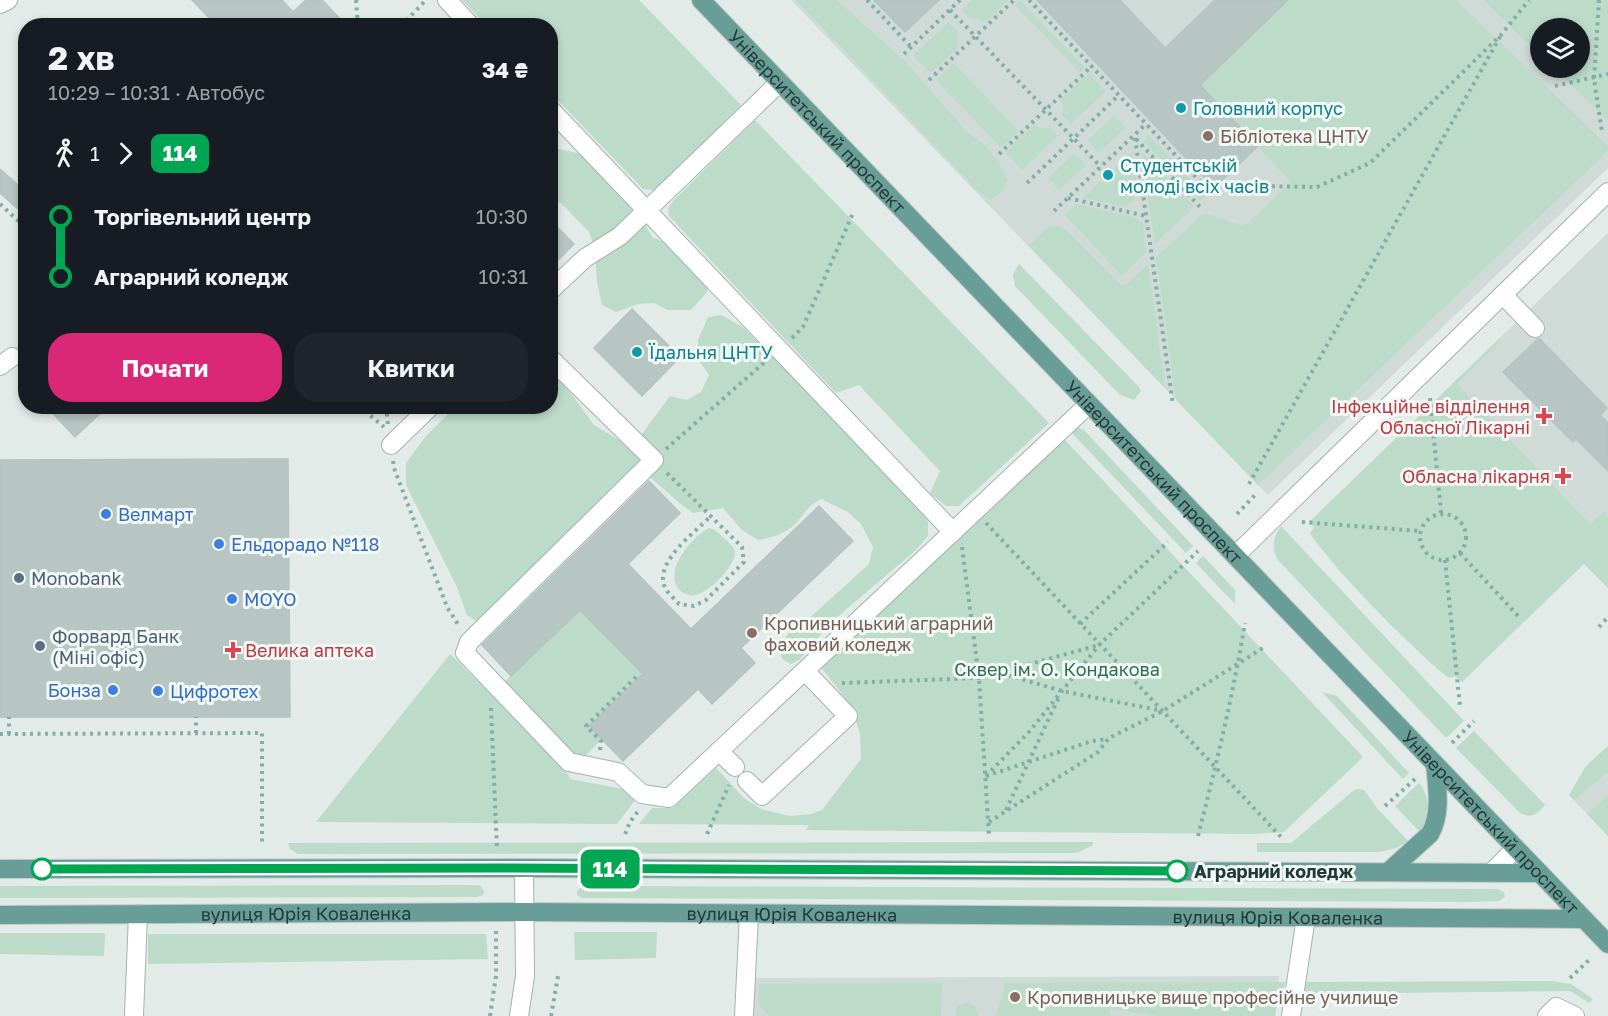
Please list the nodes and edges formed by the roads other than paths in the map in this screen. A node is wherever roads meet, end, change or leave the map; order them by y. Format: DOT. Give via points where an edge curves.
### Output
graph roads {
  1 [pos="8,0"];
  2 [pos="447,0"];
  3 [pos="701,0"];
  4 [pos="0,4"];
  5 [pos="464,18"];
  6 [pos="780,82"];
  7 [pos="558,117"];
  8 [pos="1608,192"];
  9 [pos="647,210"];
  10 [pos="558,283"];
  11 [pos="1503,295"];
  12 [pos="1535,328"];
  13 [pos="558,366"];
  14 [pos="1089,404"];
  15 [pos="423,414"];
  16 [pos="391,445"];
  17 [pos="956,529"];
  18 [pos="1235,556"];
  19 [pos="811,677"];
  20 [pos="719,751"];
  21 [pos="1435,764"];
  22 [pos="735,767"];
  23 [pos="747,781"];
  24 [pos="1516,848"];
  25 [pos="524,868"];
  26 [pos="0,869"];
  27 [pos="1388,872"];
  28 [pos="1491,873"];
  29 [pos="1540,873"];
  30 [pos="524,912"];
  31 [pos="138,914"];
  32 [pos="749,914"];
  33 [pos="0,915"];
  34 [pos="1306,917"];
  35 [pos="1584,919"];
  36 [pos="1608,944"];
  37 [pos="744,1008"];
  38 [pos="134,1016"];
  39 [pos="519,1016"];
  40 [pos="754,1016"];
  41 [pos="1291,1016"];
  42 [pos="1547,1016"];
  43 [pos="1575,1016"];
  1 -- 4 [label="street"];
  2 -- 5 [label="street"];
  3 -- 6 [label="main road, Університетський проспект"];
  6 -- 9 [label="street"];
  6 -- 14 [label="main road, Університетський проспект"];
  7 -- 9 [label="street"];
  8 -- 11 [label="street"];
  9 -- 10 [label="street"];
  9 -- 17 [label="street"];
  11 -- 12 [label="street"];
  11 -- 18 [label="street"];
  13 -- 20 [label="street" via="654,460 469,642 465,653 569,762 618,772 642,794 669,798"];
  14 -- 17 [label="street"];
  14 -- 18 [label="main road, Університетський проспект"];
  15 -- 16 [label="street"];
  17 -- 19 [label="street"];
  18 -- 21 [label="main road, Університетський проспект"];
  19 -- 20 [label="street"];
  19 -- 23 [label="street" via="848,717 762,796"];
  20 -- 22 [label="street"];
  21 -- 24 [label="main road, Університетський проспект"];
  21 -- 27 [label="main road" via="1434,827"];
  24 -- 28 [label="street"];
  24 -- 29 [label="main road, Університетський проспект"];
  25 -- 26 [label="main road"];
  25 -- 27 [label="main road"];
  25 -- 30 [label="street"];
  27 -- 28 [label="main road"];
  28 -- 29 [label="main road"];
  29 -- 35 [label="main road, Університетський проспект"];
  30 -- 31 [label="main road, вулиця Юрія Коваленка"];
  30 -- 32 [label="main road, вулиця Юрія Коваленка"];
  30 -- 39 [label="street" via="525,976"];
  31 -- 33 [label="main road, вулиця Юрія Коваленка"];
  31 -- 38 [label="street"];
  32 -- 34 [label="main road, вулиця Юрія Коваленка"];
  32 -- 37 [label="street"];
  34 -- 35 [label="main road, вулиця Юрія Коваленка"];
  34 -- 41 [label="street"];
  35 -- 36 [label="main road, Університетський проспект"];
  37 -- 40 [label="street"];
  42 -- 43 [label="street" via="1556,1007"];
}
